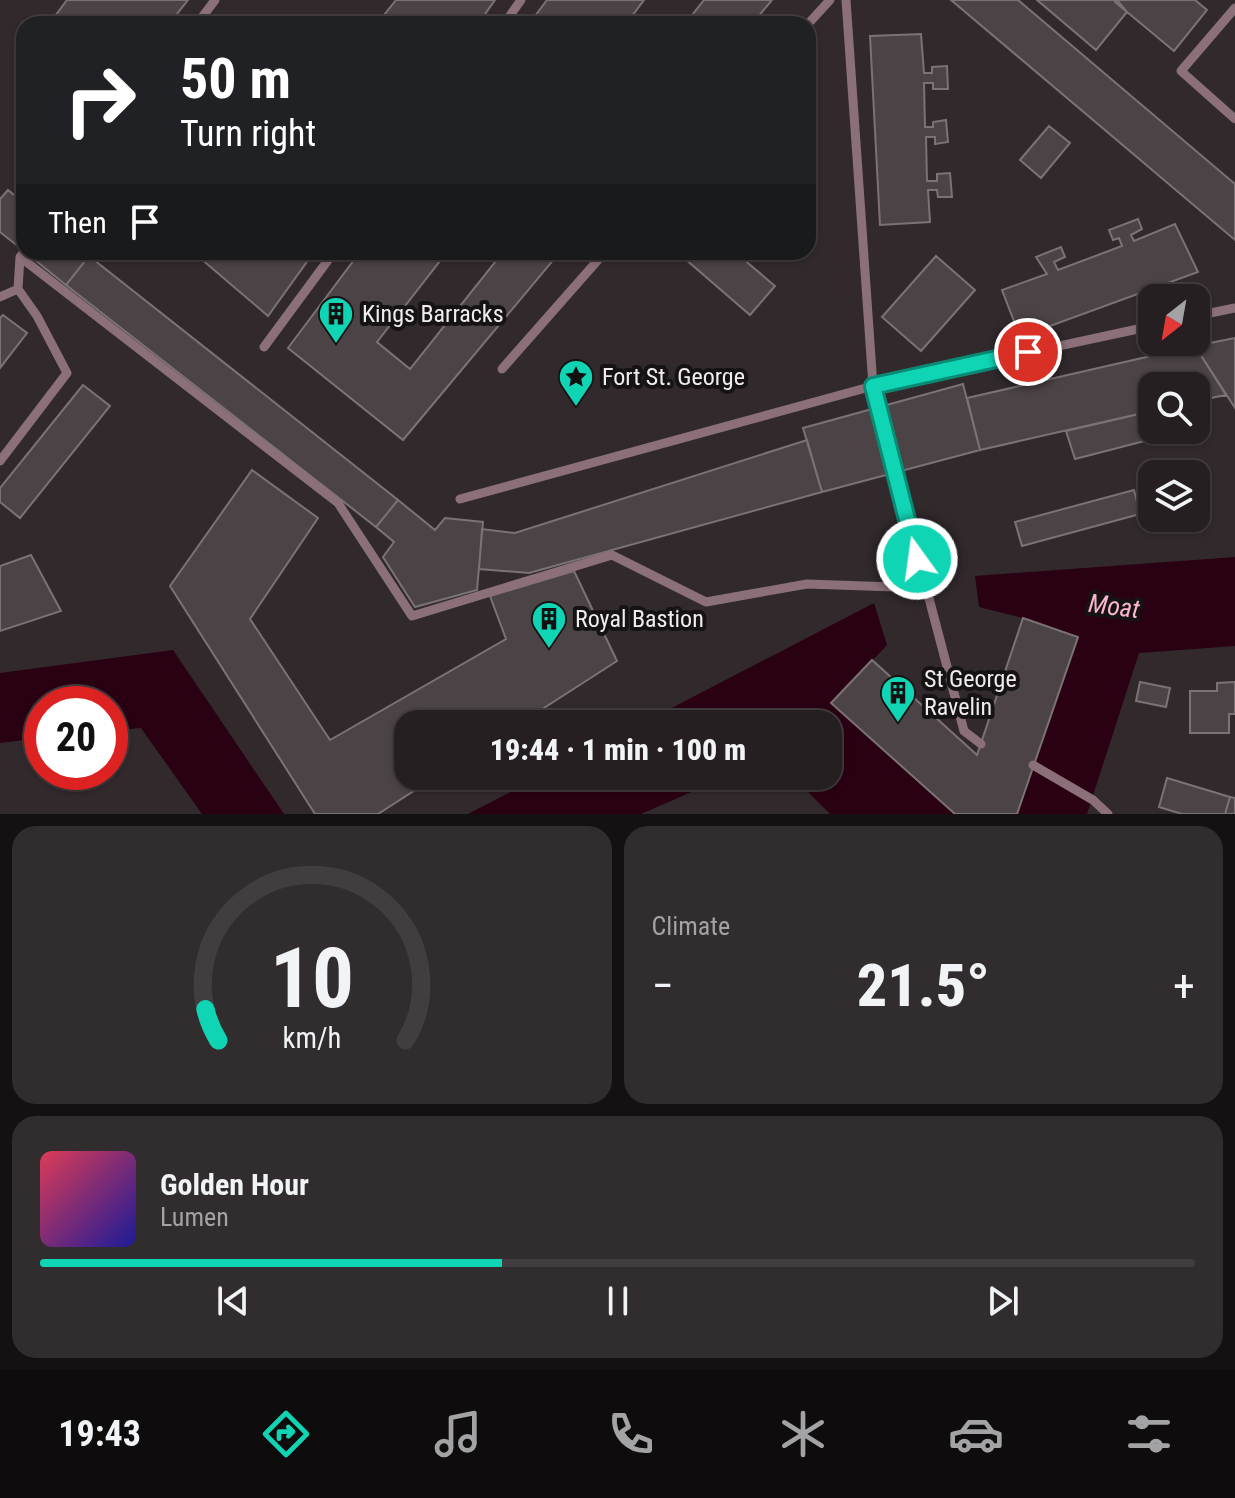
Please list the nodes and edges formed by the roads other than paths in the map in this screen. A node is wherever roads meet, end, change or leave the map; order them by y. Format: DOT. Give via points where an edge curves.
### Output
graph roads {
  1 [pos="830,0"];
  2 [pos="846,0"];
  3 [pos="1235,8"];
  4 [pos="815,16"];
  5 [pos="1235,119"];
  6 [pos="21,260"];
  7 [pos="30,260"];
  8 [pos="328,260"];
  9 [pos="598,260"];
  10 [pos="18,289"];
  11 [pos="0,297"];
  12 [pos="1235,308"];
  13 [pos="1210,313"];
  14 [pos="1138,329"];
  15 [pos="264,347"];
  16 [pos="502,369"];
  17 [pos="873,386"];
  18 [pos="0,461"];
  19 [pos="460,499"];
  20 [pos="924,588"];
  21 [pos="981,744"];
  22 [pos="1033,765"];
  23 [pos="1108,814"];
  1 -- 4 [label="lane"];
  2 -- 17 [label="lane"];
  3 -- 5 [label="lane" via="1181,71"];
  6 -- 10 [label="lane"];
  7 -- 20 [label="lane" via="338,503 412,616 612,555 706,602 807,584"];
  8 -- 15 [label="lane"];
  9 -- 16 [label="lane"];
  10 -- 11 [label="lane"];
  10 -- 18 [label="lane" via="67,373"];
  12 -- 13 [label="lane"];
  14 -- 17 [label="lane"];
  17 -- 19 [label="lane"];
  17 -- 20 [label="lane"];
  20 -- 21 [label="lane" via="964,731"];
  22 -- 23 [label="lane"];
}
